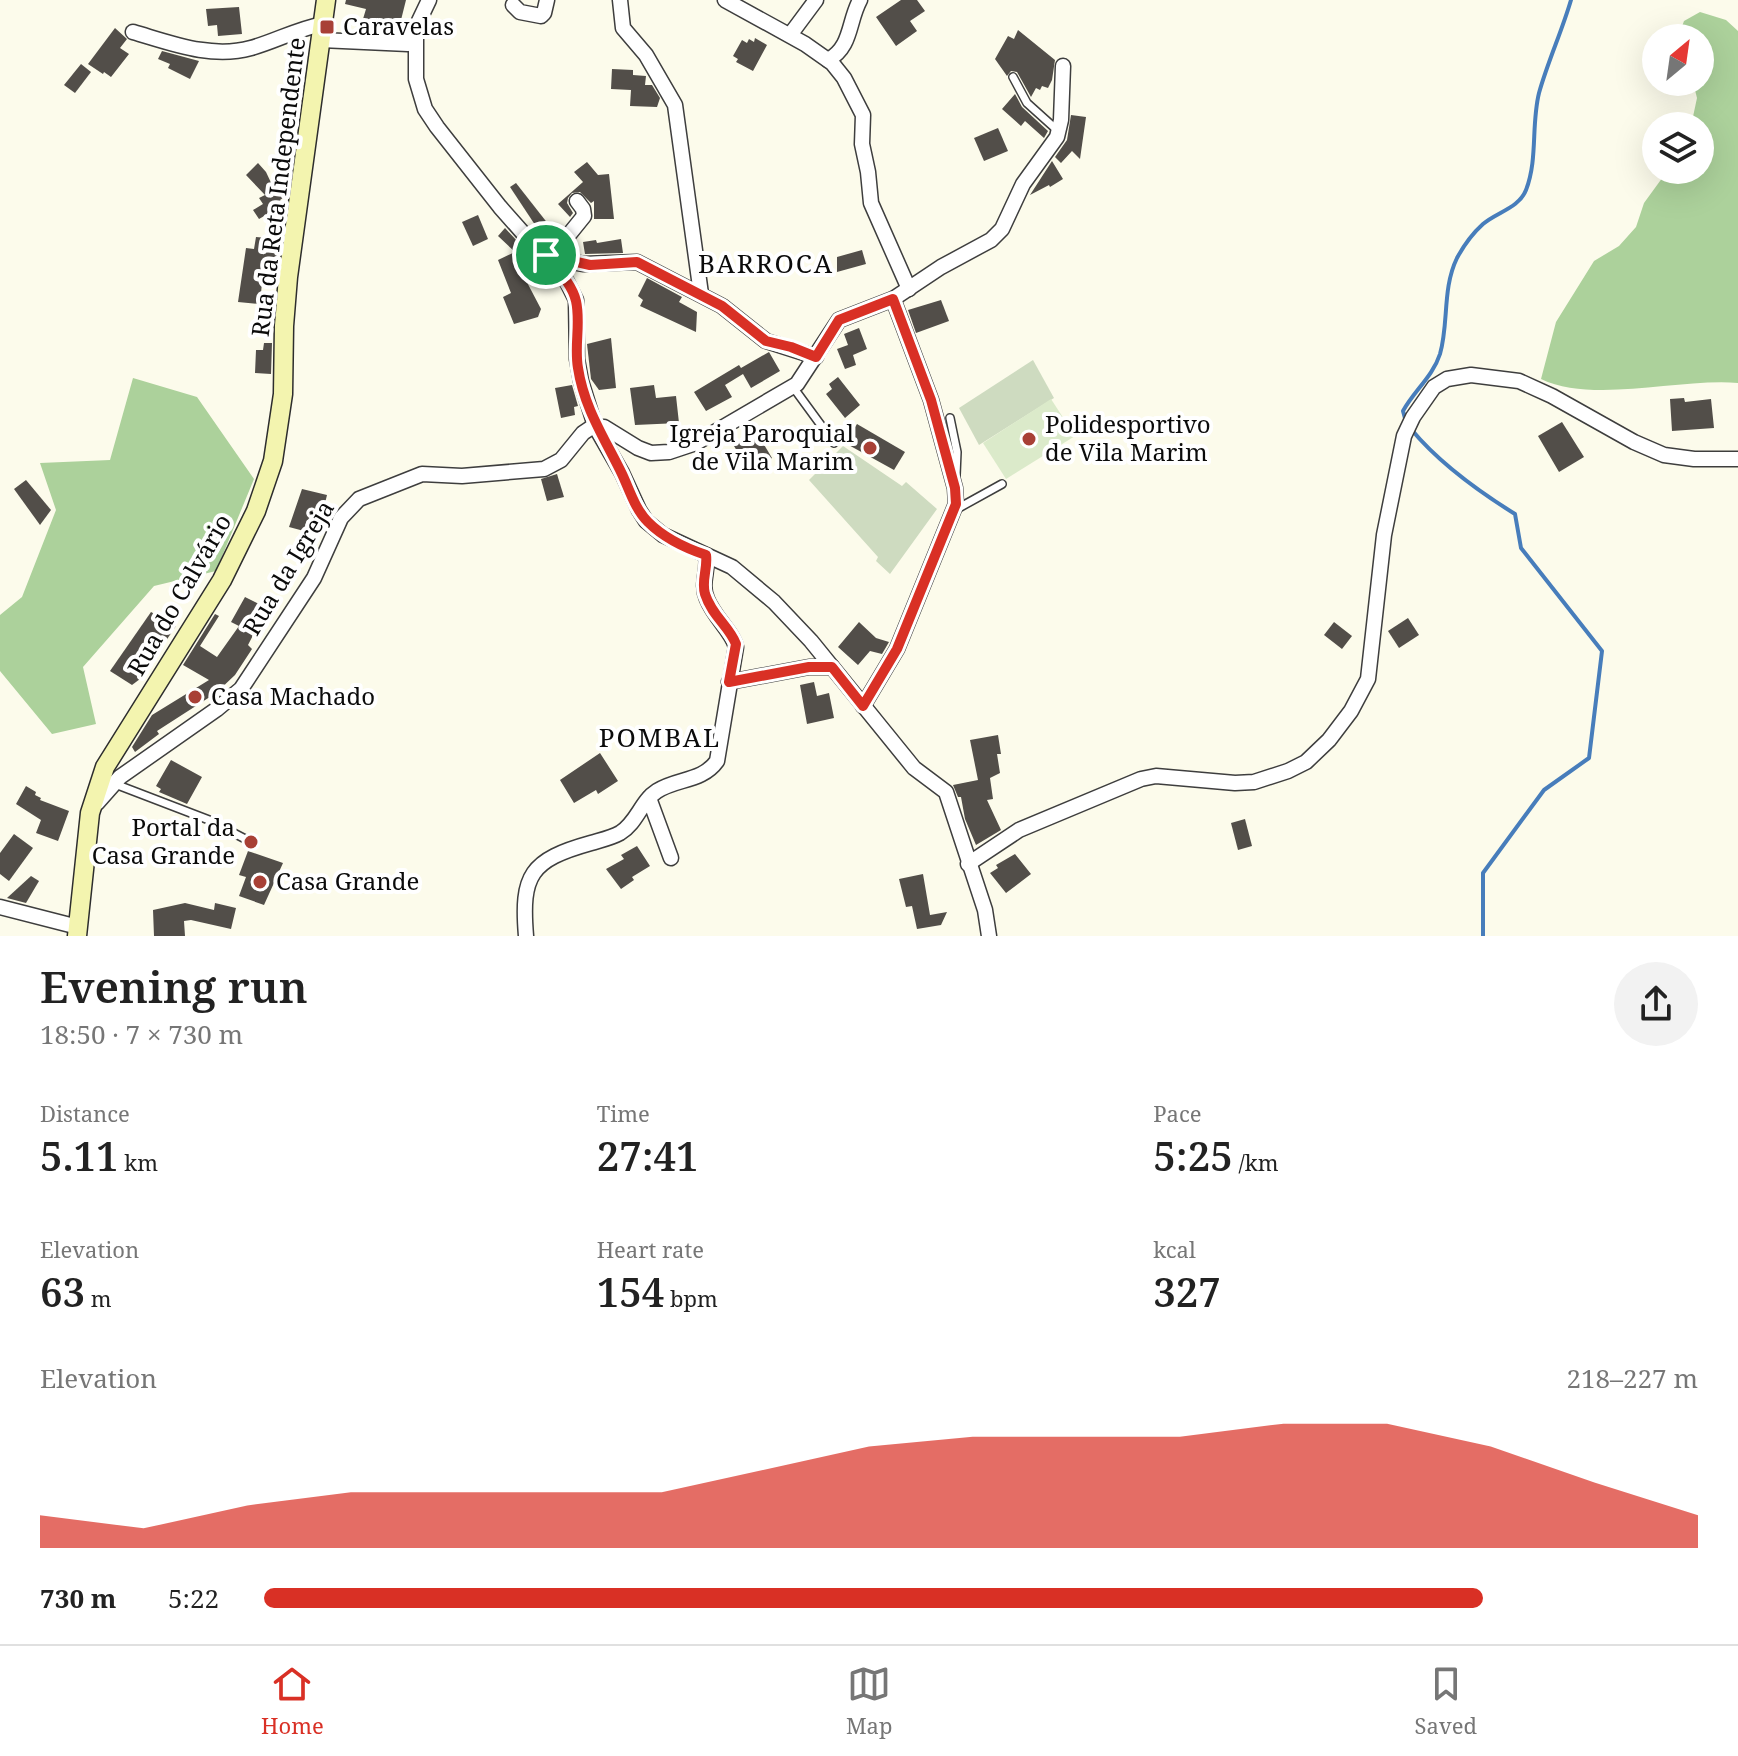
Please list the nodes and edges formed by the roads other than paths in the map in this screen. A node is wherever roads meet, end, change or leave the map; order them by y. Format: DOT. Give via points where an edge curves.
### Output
graph roads {
  1 [pos="326,0"];
  2 [pos="429,0"];
  3 [pos="547,0"];
  4 [pos="620,0"];
  5 [pos="725,0"];
  6 [pos="816,0"];
  7 [pos="860,0"];
  8 [pos="513,5"];
  9 [pos="416,28"];
  10 [pos="133,32"];
  11 [pos="322,32"];
  12 [pos="790,35"];
  13 [pos="828,60"];
  14 [pos="1063,66"];
  15 [pos="1013,77"];
  16 [pos="1059,131"];
  17 [pos="577,201"];
  18 [pos="551,257"];
  19 [pos="909,289"];
  20 [pos="701,294"];
  21 [pos="893,299"];
  22 [pos="816,357"];
  23 [pos="283,379"];
  24 [pos="793,387"];
  25 [pos="950,418"];
  26 [pos="595,426"];
  27 [pos="834,443"];
  28 [pos="1738,459"];
  29 [pos="1002,484"];
  30 [pos="955,488"];
  31 [pos="955,511"];
  32 [pos="706,555"];
  33 [pos="832,667"];
  34 [pos="729,682"];
  35 [pos="863,706"];
  36 [pos="112,783"];
  37 [pos="649,798"];
  38 [pos="90,813"];
  39 [pos="249,841"];
  40 [pos="671,858"];
  41 [pos="968,864"];
  42 [pos="0,907"];
  43 [pos="78,932"];
  44 [pos="526,936"];
  45 [pos="989,936"];
  1 -- 11 [label="street, Rua da Reta Independente"];
  2 -- 9 [label="street"];
  3 -- 8 [label="street" via="541,16"];
  4 -- 20 [label="street" via="623,28 675,105"];
  5 -- 12 [label="street"];
  6 -- 12 [label="street"];
  7 -- 13 [label="street" via="845,45"];
  9 -- 11 [label="street" via="405,45"];
  9 -- 18 [label="street" via="416,79 425,109 500,207 531,243"];
  10 -- 11 [label="street" via="195,50 228,52 294,31"];
  11 -- 23 [label="street, Rua da Reta Independente" via="286,288"];
  12 -- 13 [label="street"];
  13 -- 19 [label="street" via="862,111 871,203"];
  14 -- 16 [label="street"];
  15 -- 16 [label="lane" via="1027,103"];
  16 -- 19 [label="street" via="997,234"];
  17 -- 18 [label="street" via="584,216"];
  18 -- 20 [label="street" via="596,265 633,261"];
  18 -- 26 [label="street" via="576,300 578,367"];
  19 -- 21 [label="street"];
  20 -- 22 [label="street" via="766,341"];
  21 -- 22 [label="street" via="839,320"];
  21 -- 30 [label="street" via="926,383"];
  22 -- 24 [label="street"];
  23 -- 38 [label="street, Rua do Calvário" via="273,461 244,536 207,606 122,736"];
  24 -- 26 [label="street" via="703,441 669,452 646,452"];
  24 -- 27 [label="lane"];
  25 -- 30 [label="lane" via="957,452"];
  26 -- 32 [label="street" via="646,521"];
  26 -- 36 [label="street, Rua da Igreja" via="561,460 544,469 415,475 359,499 341,518 314,578 241,689"];
  28 -- 41 [label="street" via="1664,455 1519,381 1471,375 1447,379 1434,387 1404,436 1384,535 1368,679 1329,740 1306,762 1254,782 1141,779 1019,830"];
  29 -- 31 [label="lane"];
  30 -- 31 [label="street"];
  31 -- 35 [label="street" via="897,649"];
  32 -- 33 [label="street" via="756,587"];
  32 -- 34 [label="street" via="706,597 736,644"];
  33 -- 34 [label="street"];
  33 -- 35 [label="street"];
  34 -- 37 [label="street" via="716,764"];
  35 -- 41 [label="street" via="914,768 948,796"];
  36 -- 38 [label="street, Rua da Igreja"];
  36 -- 39 [label="lane" via="206,818"];
  37 -- 40 [label="street"];
  37 -- 44 [label="street" via="625,829 560,854 533,873 524,895"];
  38 -- 43 [label="street, Rua do Calvário"];
  41 -- 45 [label="street"];
  42 -- 43 [label="street"];
}
